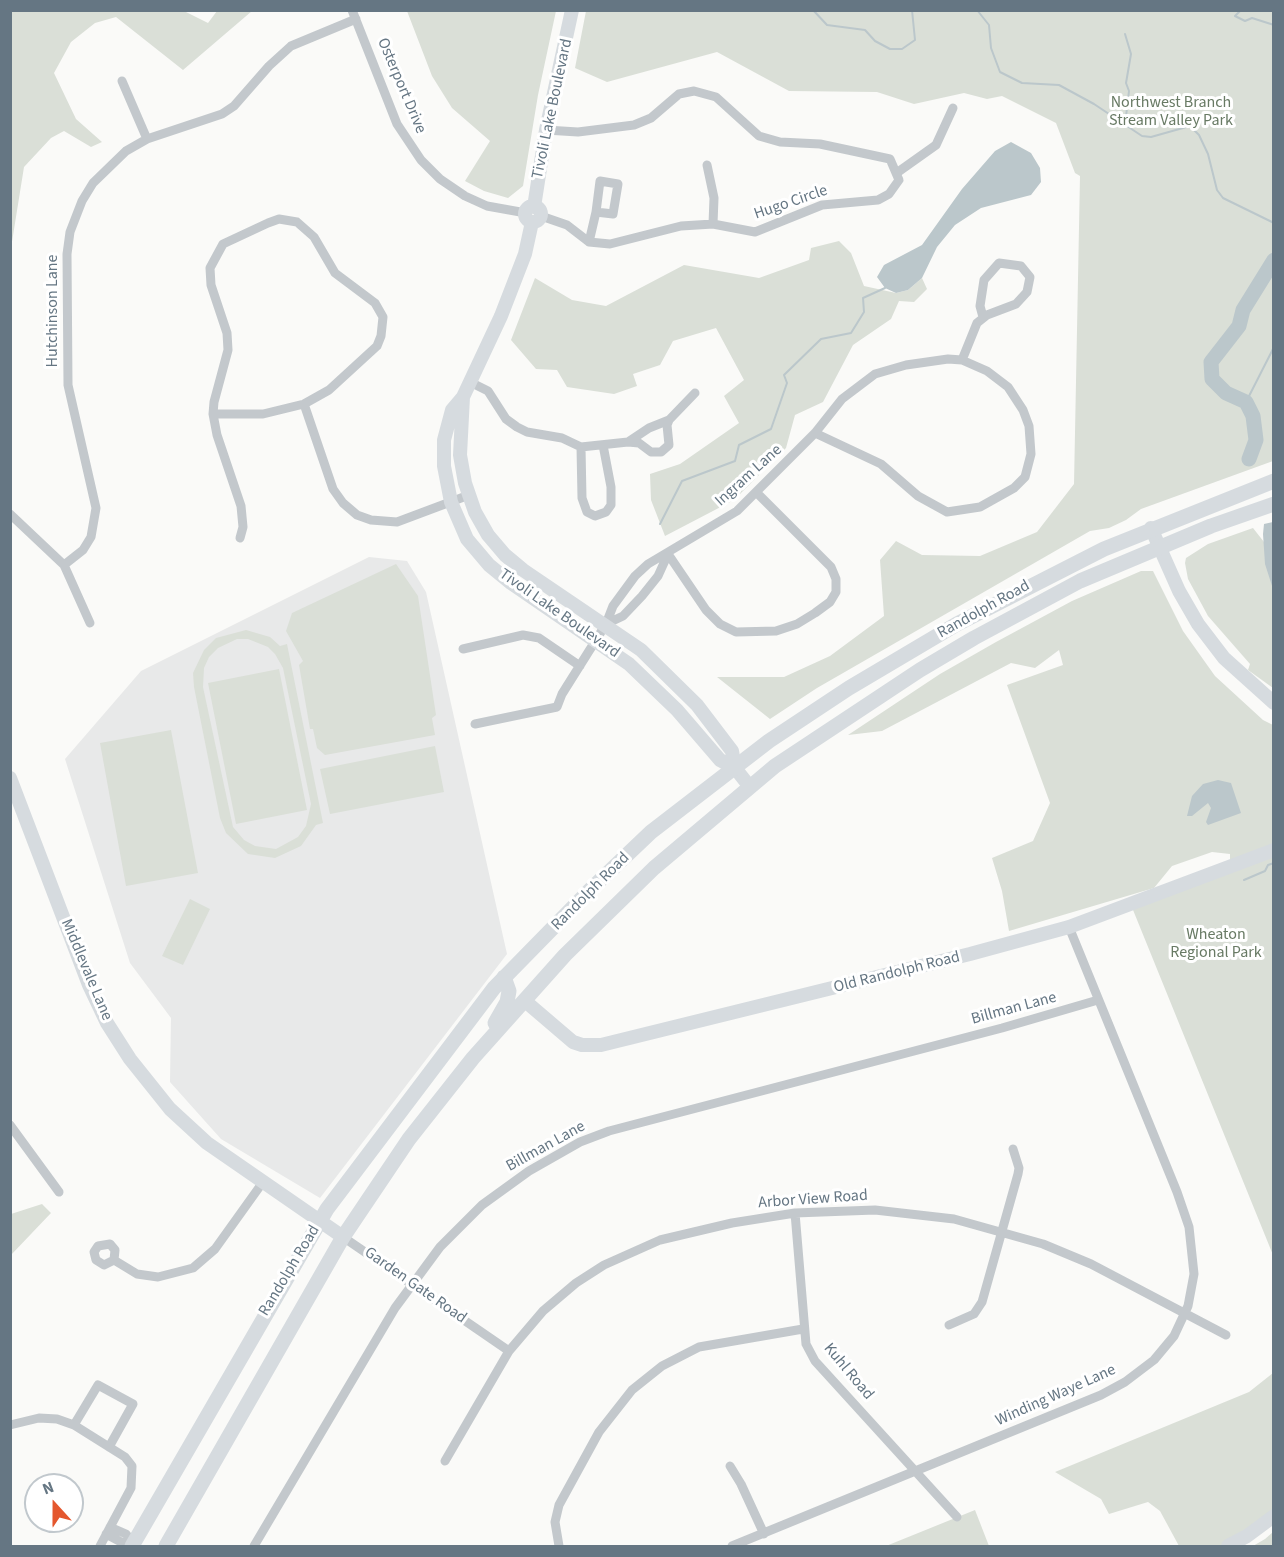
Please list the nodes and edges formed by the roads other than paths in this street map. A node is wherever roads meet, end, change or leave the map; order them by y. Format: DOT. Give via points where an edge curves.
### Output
graph roads {
  1 [pos="572,10"];
  2 [pos="354,15"];
  3 [pos="122,81"];
  4 [pos="953,108"];
  5 [pos="546,130"];
  6 [pos="147,139"];
  7 [pos="707,165"];
  8 [pos="898,172"];
  9 [pos="596,212"];
  10 [pos="533,214"];
  11 [pos="713,224"];
  12 [pos="589,242"];
  13 [pos="982,317"];
  14 [pos="962,360"];
  15 [pos="470,382"];
  16 [pos="695,393"];
  17 [pos="463,397"];
  18 [pos="304,404"];
  19 [pos="213,414"];
  20 [pos="669,420"];
  21 [pos="815,434"];
  22 [pos="628,442"];
  23 [pos="603,445"];
  24 [pos="581,447"];
  25 [pos="1274,481"];
  26 [pos="756,493"];
  27 [pos="469,495"];
  28 [pos="451,502"];
  29 [pos="1274,504"];
  30 [pos="10,514"];
  31 [pos="1151,528"];
  32 [pos="240,538"];
  33 [pos="1160,547"];
  34 [pos="668,554"];
  35 [pos="64,566"];
  36 [pos="90,623"];
  37 [pos="606,624"];
  38 [pos="596,640"];
  39 [pos="463,649"];
  40 [pos="580,666"];
  41 [pos="1274,703"];
  42 [pos="475,724"];
  43 [pos="735,768"];
  44 [pos="10,777"];
  45 [pos="750,787"];
  46 [pos="1274,850"];
  47 [pos="555,927"];
  48 [pos="1069,927"];
  49 [pos="504,977"];
  50 [pos="1098,999"];
  51 [pos="525,1000"];
  52 [pos="473,1058"];
  53 [pos="10,1125"];
  54 [pos="1013,1149"];
  55 [pos="262,1182"];
  56 [pos="59,1192"];
  57 [pos="795,1213"];
  58 [pos="320,1220"];
  59 [pos="1003,1231"];
  60 [pos="343,1237"];
  61 [pos="114,1260"];
  62 [pos="412,1285"];
  63 [pos="1185,1313"];
  64 [pos="949,1325"];
  65 [pos="803,1329"];
  66 [pos="1226,1335"];
  67 [pos="509,1351"];
  68 [pos="10,1425"];
  69 [pos="74,1425"];
  70 [pos="109,1447"];
  71 [pos="445,1461"];
  72 [pos="730,1466"];
  73 [pos="915,1471"];
  74 [pos="1274,1516"];
  75 [pos="957,1517"];
  76 [pos="108,1531"];
  77 [pos="764,1534"];
  78 [pos="100,1546"];
  79 [pos="135,1546"];
  80 [pos="166,1546"];
  81 [pos="254,1546"];
  82 [pos="559,1546"];
  83 [pos="732,1546"];
  84 [pos="1228,1546"];
  1 -- 5 [label="street, Tivoli Lake Boulevard"];
  2 -- 6 [label="street, Hutchinson Lane" via="291,46 222,114"];
  2 -- 10 [label="street, Osterport Drive" via="397,124 421,160 465,196 487,206"];
  3 -- 6 [label="street"];
  4 -- 8 [label="street, Hugo Circle" via="936,145"];
  5 -- 8 [label="street" via="578,132 634,125 651,118 679,94 694,91 716,97 768,140 820,144 871,154 890,159"];
  5 -- 10 [label="street, Tivoli Lake Boulevard"];
  6 -- 35 [label="street, Hutchinson Lane" via="126,151 93,183 70,232 68,385 96,508 91,537"];
  7 -- 11 [label="street" via="714,198"];
  8 -- 11 [label="street, Hugo Circle" via="896,187 878,200 822,205 755,232"];
  9 -- 12 [label="street"];
  10 -- 12 [label="street" via="567,225"];
  10 -- 15 [label="street, Tivoli Lake Boulevard" via="518,274"];
  11 -- 12 [label="street, Hugo Circle" via="681,226 610,244"];
  13 -- 13 [label="street" via="984,279 999,263 1022,266 1030,277 1027,292 1016,304"];
  13 -- 14 [label="street"];
  14 -- 21 [label="street, Ingram Lane" via="906,365 875,374 842,399"];
  14 -- 21 [label="street" via="987,371 1008,387 1029,426 1029,469 1014,488 997,500 965,511 947,512 918,496 881,464"];
  15 -- 17 [label="street, Tivoli Lake Boulevard"];
  15 -- 24 [label="street" via="488,391 506,419 517,427"];
  16 -- 20 [label="street"];
  17 -- 27 [label="street, Tivoli Lake Boulevard" via="460,455"];
  17 -- 28 [label="street, Tivoli Lake Boulevard" via="452,410 444,440"];
  18 -- 19 [label="street" via="263,414"];
  18 -- 19 [label="street" via="329,390 377,346 383,317 369,296 335,273 314,237 297,222 279,219 223,244 214,256 210,268 212,285 227,333 228,350"];
  18 -- 28 [label="street" via="333,489 357,515 397,522"];
  19 -- 32 [label="street" via="216,435 241,506"];
  20 -- 22 [label="street"];
  20 -- 22 [label="street" via="669,444 661,452"];
  21 -- 26 [label="street, Ingram Lane"];
  22 -- 23 [label="street"];
  23 -- 24 [label="street"];
  23 -- 24 [label="street" via="611,505 596,516 587,512 582,498"];
  25 -- 31 [label="main road, Randolph Road"];
  26 -- 34 [label="street, Ingram Lane" via="737,511"];
  26 -- 34 [label="street" via="831,567 836,592 815,613 788,627 736,632 720,624 706,610"];
  27 -- 28 [label="street"];
  27 -- 37 [label="street, Tivoli Lake Boulevard" via="488,535 506,555"];
  28 -- 38 [label="street, Tivoli Lake Boulevard" via="467,539 489,565"];
  29 -- 33 [label="main road, Randolph Road"];
  30 -- 35 [label="street"];
  31 -- 33 [label="street"];
  31 -- 43 [label="main road, Randolph Road" via="1039,580 957,624 805,717"];
  33 -- 41 [label="street" via="1198,624 1224,658"];
  33 -- 45 [label="main road, Randolph Road" via="1005,620 799,749"];
  34 -- 37 [label="street, Ingram Lane" via="658,576 642,596 623,616"];
  34 -- 37 [label="street, Ingram Lane" via="635,576 613,606"];
  35 -- 36 [label="street"];
  37 -- 38 [label="street, Ingram Lane"];
  37 -- 43 [label="street, Tivoli Lake Boulevard" via="641,650 697,705 732,751"];
  38 -- 40 [label="street, Ingram Lane"];
  38 -- 43 [label="street, Tivoli Lake Boulevard" via="629,664 720,760"];
  39 -- 40 [label="street" via="523,635 539,638"];
  40 -- 42 [label="street, Ingram Lane" via="557,707"];
  43 -- 45 [label="street, Tivoli Lake Boulevard"];
  43 -- 47 [label="main road, Randolph Road" via="651,832"];
  44 -- 55 [label="street, Middlevale Lane" via="89,986 107,1023 170,1109 207,1143"];
  45 -- 51 [label="main road, Randolph Road" via="615,905"];
  46 -- 48 [label="street, Old Randolph Road"];
  47 -- 49 [label="main road, Randolph Road"];
  47 -- 51 [label="main road" via="517,977 515,987"];
  48 -- 50 [label="street, Winding Waye Lane"];
  48 -- 51 [label="street, Old Randolph Road" via="601,1045 582,1046 573,1041"];
  49 -- 52 [label="main road" via="507,1002"];
  49 -- 58 [label="main road, Randolph Road"];
  50 -- 62 [label="street, Billman Lane" via="580,1142 529,1171 482,1205 440,1247"];
  50 -- 63 [label="street, Winding Waye Lane" via="1188,1227 1194,1274"];
  51 -- 52 [label="main road, Randolph Road"];
  52 -- 60 [label="main road, Randolph Road" via="409,1139"];
  53 -- 56 [label="street"];
  54 -- 59 [label="street" via="1019,1168"];
  55 -- 58 [label="street, Middlevale Lane"];
  55 -- 61 [label="street" via="215,1250 193,1268 158,1277 137,1274"];
  57 -- 59 [label="street, Arbor View Road" via="897,1212 954,1219"];
  57 -- 65 [label="street, Kuhl Road"];
  57 -- 67 [label="street, Arbor View Road" via="660,1240 604,1266 543,1311"];
  58 -- 60 [label="street, Garden Gate Road"];
  58 -- 79 [label="main road, Randolph Road"];
  59 -- 63 [label="street, Arbor View Road" via="1091,1264"];
  59 -- 64 [label="street" via="982,1302 974,1314"];
  60 -- 62 [label="street, Garden Gate Road"];
  60 -- 80 [label="main road, Randolph Road"];
  62 -- 67 [label="street, Garden Gate Road"];
  62 -- 81 [label="street, Billman Lane"];
  63 -- 66 [label="street, Arbor View Road"];
  63 -- 73 [label="street, Winding Waye Lane" via="1174,1336 1154,1360 1125,1382"];
  65 -- 73 [label="street, Kuhl Road" via="815,1360"];
  65 -- 82 [label="street" via="699,1347 662,1366 632,1390 599,1432 559,1505 555,1522"];
  67 -- 71 [label="street, Arbor View Road"];
  68 -- 69 [label="street" via="39,1418"];
  69 -- 70 [label="street"];
  69 -- 70 [label="street" via="98,1385 133,1404"];
  70 -- 76 [label="street" via="132,1466 133,1479"];
  72 -- 77 [label="street"];
  73 -- 75 [label="street, Kuhl Road"];
  73 -- 77 [label="street, Winding Waye Lane"];
  74 -- 84 [label="street"];
  76 -- 78 [label="street"];
  76 -- 79 [label="street" via="126,1534"];
  77 -- 83 [label="street, Winding Waye Lane"];
}
